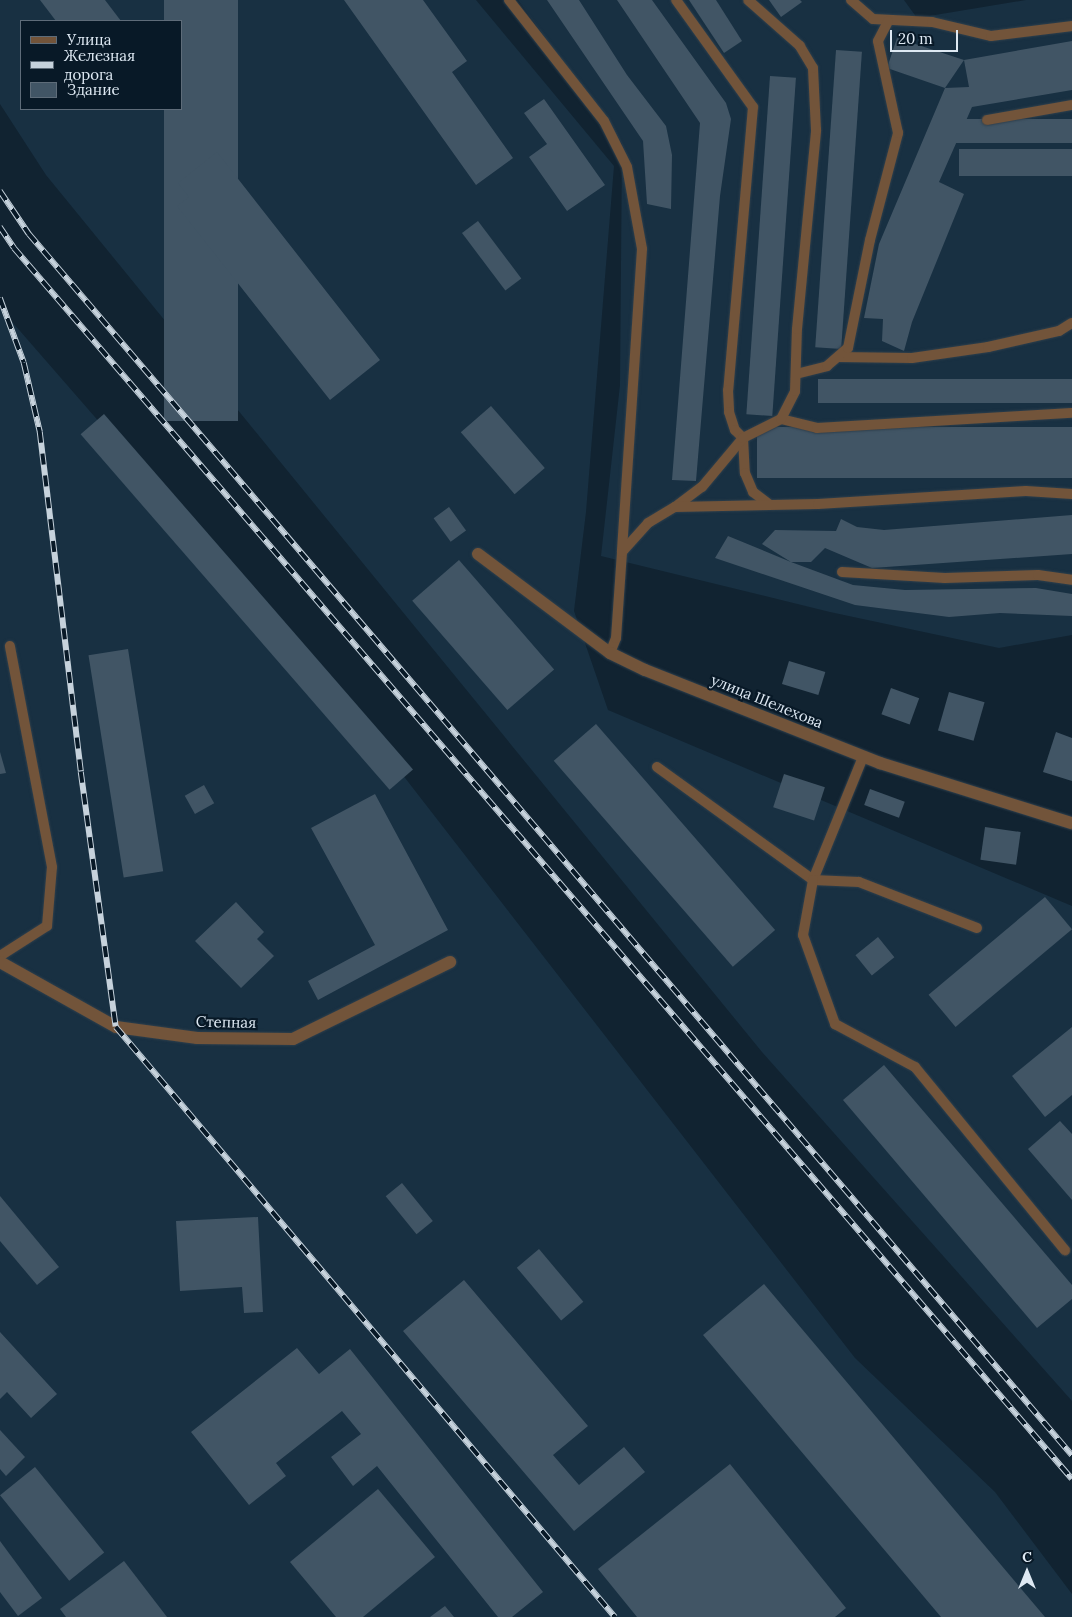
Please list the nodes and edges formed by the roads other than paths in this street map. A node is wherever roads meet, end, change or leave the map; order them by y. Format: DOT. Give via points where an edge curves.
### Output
graph roads {
  1 [pos="510,0"];
  2 [pos="676,0"];
  3 [pos="748,0"];
  4 [pos="851,0"];
  5 [pos="888,20"];
  6 [pos="1072,26"];
  7 [pos="1072,105"];
  8 [pos="987,120"];
  9 [pos="1072,323"];
  10 [pos="838,357"];
  11 [pos="796,374"];
  12 [pos="1072,413"];
  13 [pos="781,419"];
  14 [pos="743,438"];
  15 [pos="1072,494"];
  16 [pos="770,505"];
  17 [pos="675,507"];
  18 [pos="622,552"];
  19 [pos="478,554"];
  20 [pos="842,572"];
  21 [pos="1072,580"];
  22 [pos="10,646"];
  23 [pos="610,653"];
  24 [pos="863,757"];
  25 [pos="657,767"];
  26 [pos="1072,823"];
  27 [pos="813,880"];
  28 [pos="977,928"];
  29 [pos="0,956"];
  30 [pos="0,962"];
  31 [pos="450,962"];
  32 [pos="1065,1250"];
  1 -- 18 [label="lane" via="604,121 627,167 642,249"];
  2 -- 14 [label="lane" via="753,107 728,390 729,412 735,430"];
  3 -- 11 [label="lane" via="800,46 813,68 816,130"];
  4 -- 5 [label="lane" via="874,19"];
  5 -- 6 [label="lane" via="932,22 990,36"];
  5 -- 10 [label="lane" via="878,41 898,133 870,240 848,348"];
  7 -- 8 [label="lane"];
  9 -- 10 [label="lane" via="1060,331 988,348 912,358"];
  10 -- 11 [label="lane" via="827,366"];
  11 -- 13 [label="lane" via="796,391"];
  12 -- 13 [label="lane" via="817,428"];
  13 -- 14 [label="lane"];
  14 -- 16 [label="lane" via="745,473 753,492"];
  14 -- 17 [label="lane" via="702,487"];
  15 -- 16 [label="lane" via="1026,491"];
  16 -- 17 [label="lane"];
  17 -- 18 [label="lane" via="648,523"];
  18 -- 23 [label="lane" via="616,638"];
  19 -- 23 [label="street, улица Шелехова"];
  20 -- 21 [label="lane" via="945,578 1038,575"];
  22 -- 29 [label="lane" via="52,867 47,926"];
  23 -- 24 [label="street, улица Шелехова"];
  24 -- 26 [label="street, улица Шелехова"];
  24 -- 27 [label="lane"];
  25 -- 27 [label="lane"];
  27 -- 28 [label="lane" via="859,882"];
  27 -- 32 [label="lane" via="803,935 835,1024 916,1066"];
  30 -- 31 [label="street, Степная" via="116,1027 197,1038 293,1039"];
}
